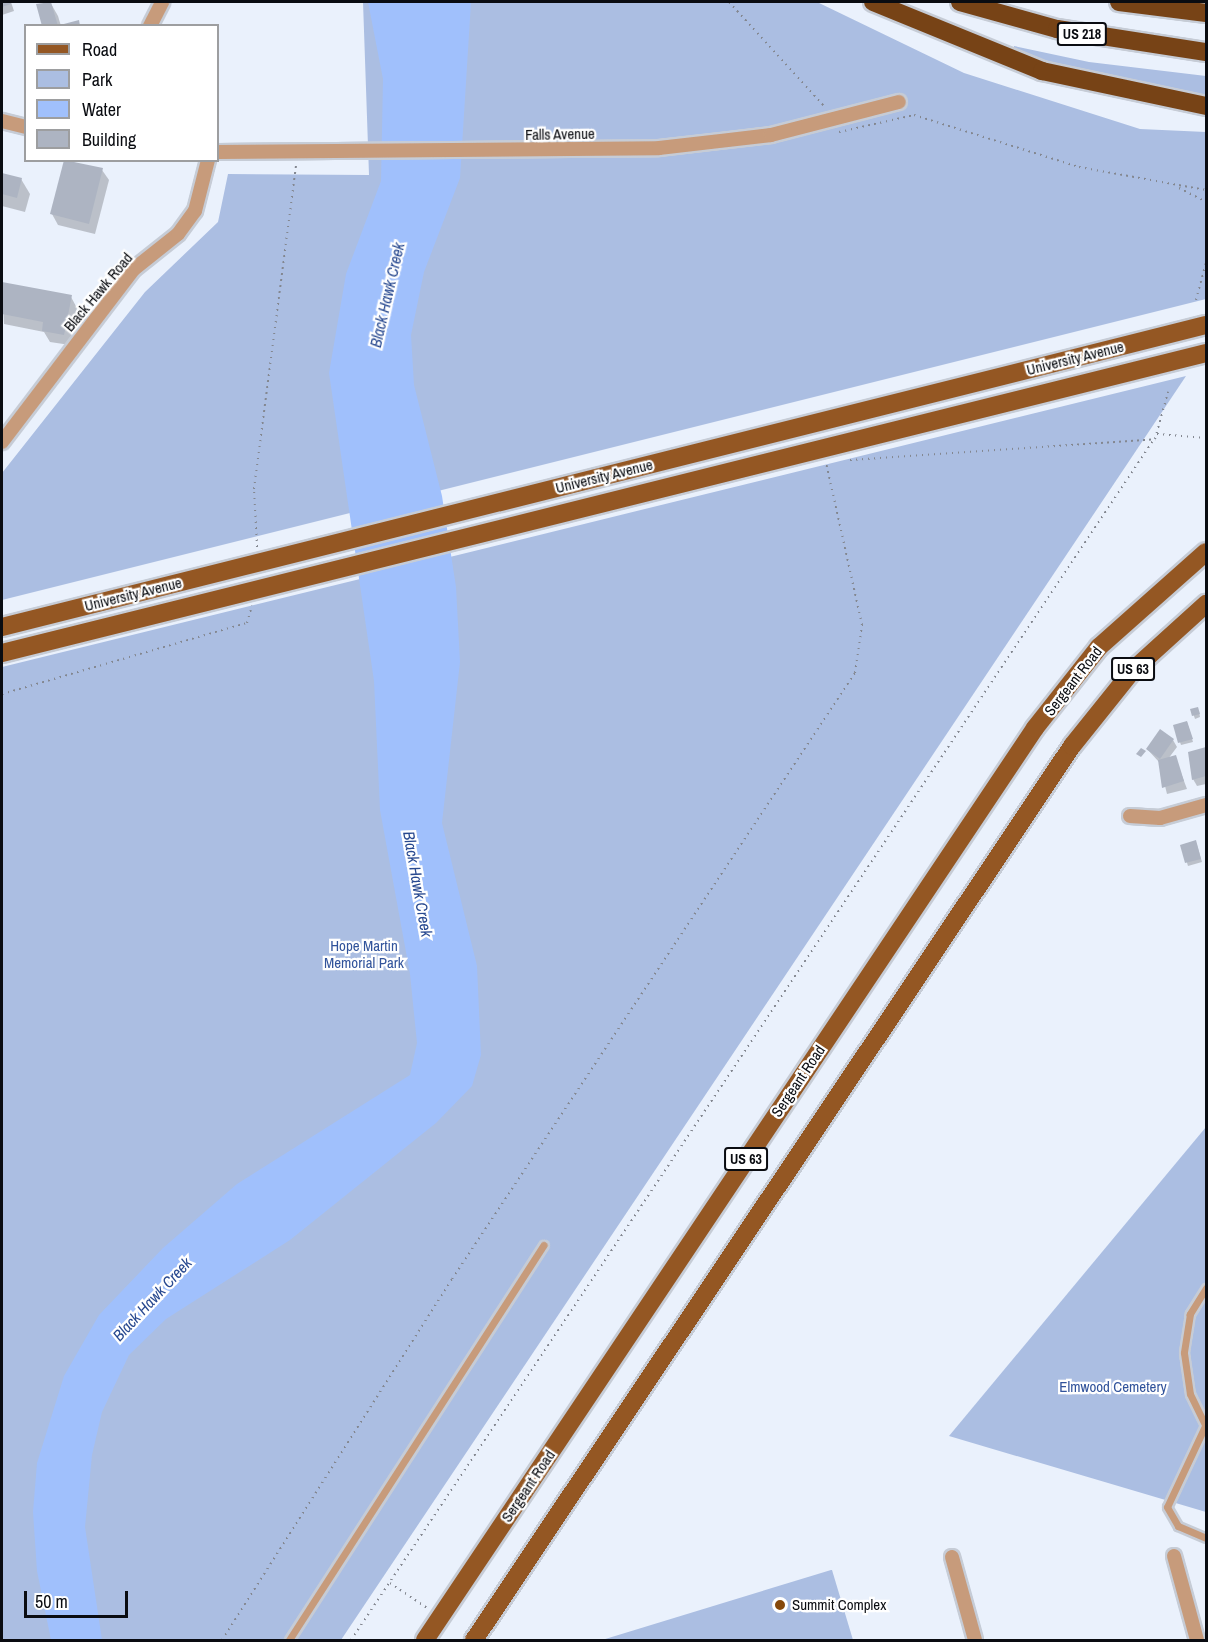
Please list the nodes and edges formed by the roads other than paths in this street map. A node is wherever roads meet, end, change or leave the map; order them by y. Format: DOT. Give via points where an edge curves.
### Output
graph roads {
  1 [pos="162,2"];
  2 [pos="873,2"];
  3 [pos="960,2"];
  4 [pos="1119,2"];
  5 [pos="1206,13"];
  6 [pos="151,24"];
  7 [pos="1206,52"];
  8 [pos="899,102"];
  9 [pos="1206,106"];
  10 [pos="2,121"];
  11 [pos="24,126"];
  12 [pos="219,152"];
  13 [pos="208,162"];
  14 [pos="1206,325"];
  15 [pos="1206,353"];
  16 [pos="2,442"];
  17 [pos="1206,552"];
  18 [pos="1206,604"];
  19 [pos="2,627"];
  20 [pos="2,652"];
  21 [pos="1206,805"];
  22 [pos="1130,816"];
  23 [pos="544,1245"];
  24 [pos="1206,1288"];
  25 [pos="1206,1426"];
  26 [pos="1206,1538"];
  27 [pos="1174,1556"];
  28 [pos="952,1557"];
  29 [pos="289,1641"];
  30 [pos="425,1641"];
  31 [pos="474,1641"];
  32 [pos="975,1641"];
  33 [pos="1197,1641"];
  1 -- 6 [label="street"];
  2 -- 9 [label="highway" via="1042,71"];
  3 -- 7 [label="highway, US 218" via="1057,29"];
  4 -- 5 [label="highway"];
  8 -- 12 [label="street, Falls Avenue" via="730,140 547,151"];
  10 -- 11 [label="street"];
  13 -- 16 [label="street, Black Hawk Road" via="203,191 190,219 134,269"];
  14 -- 19 [label="main road, University Avenue"];
  15 -- 20 [label="main road, University Avenue"];
  17 -- 30 [label="main road, Sergeant Road / US 63" via="1099,647 1035,728"];
  18 -- 31 [label="main road, US 63" via="1132,670 1072,746"];
  21 -- 22 [label="street" via="1160,818"];
  23 -- 29 [label="lane"];
  24 -- 25 [label="lane" via="1190,1314 1184,1353 1190,1394"];
  25 -- 26 [label="lane" via="1167,1507 1178,1526"];
  27 -- 33 [label="street"];
  28 -- 32 [label="street"];
}
